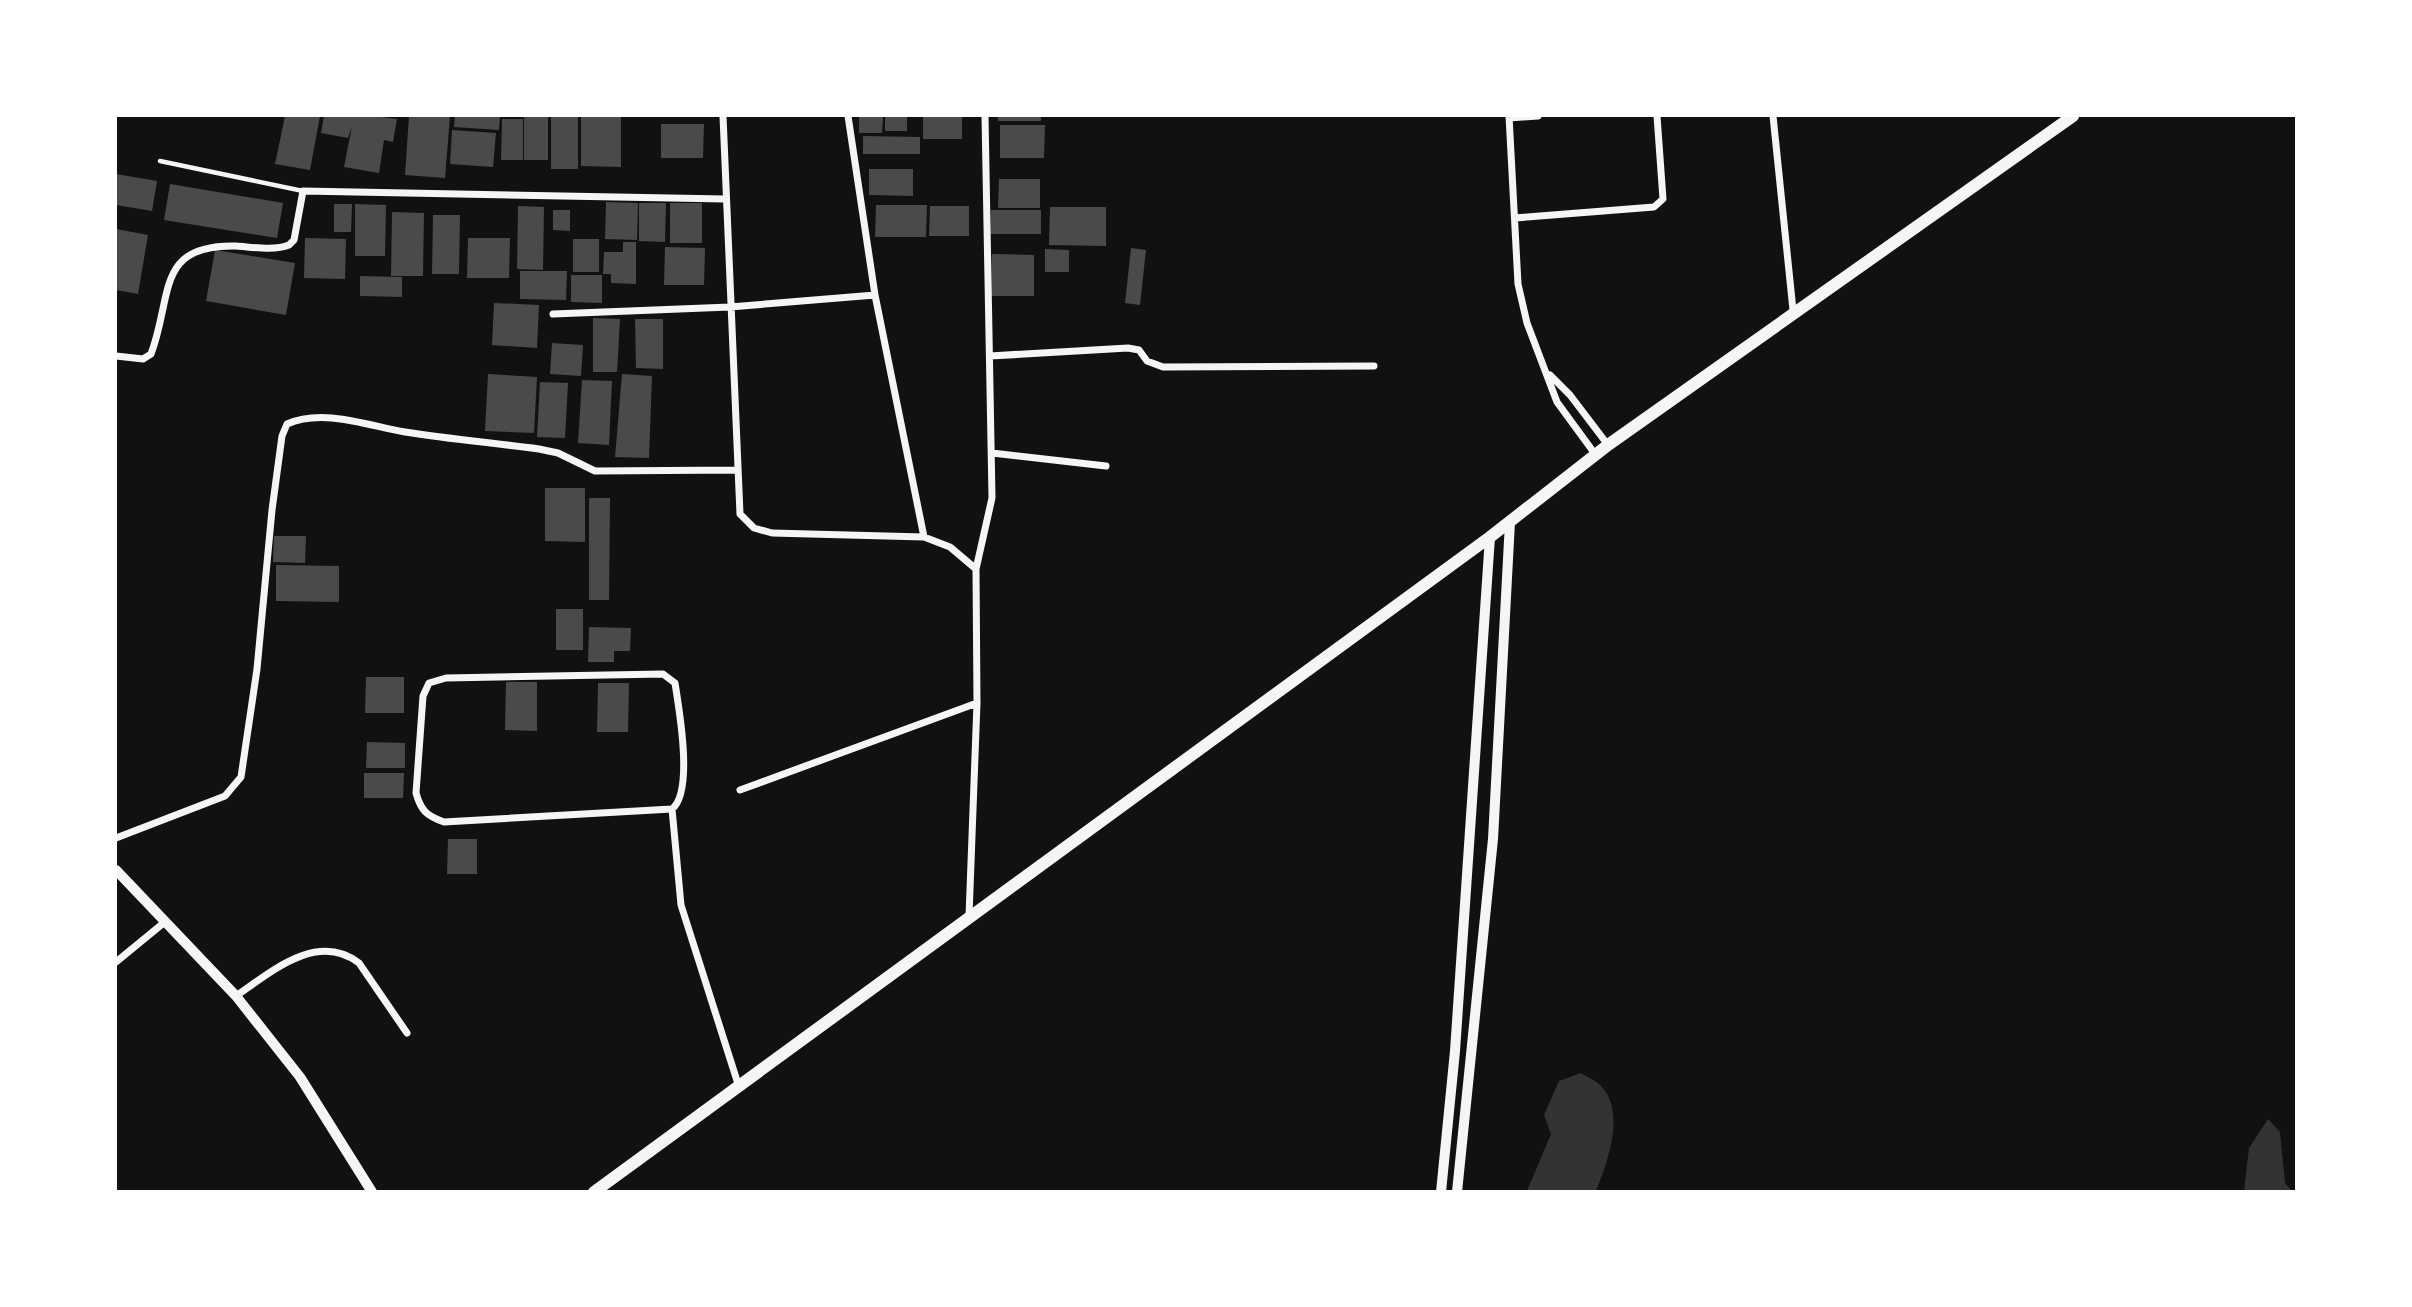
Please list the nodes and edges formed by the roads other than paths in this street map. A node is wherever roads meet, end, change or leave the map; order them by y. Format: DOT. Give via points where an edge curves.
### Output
graph roads {
  1 [pos="723,116"];
  2 [pos="848,116"];
  3 [pos="985,116"];
  4 [pos="1538,116"];
  5 [pos="1657,116"];
  6 [pos="1773,116"];
  7 [pos="2073,116"];
  8 [pos="1509,117"];
  9 [pos="160,161"];
  10 [pos="303,191"];
  11 [pos="725,199"];
  12 [pos="1515,218"];
  13 [pos="875,295"];
  14 [pos="730,306"];
  15 [pos="1793,310"];
  16 [pos="553,314"];
  17 [pos="116,356"];
  18 [pos="990,356"];
  19 [pos="1374,366"];
  20 [pos="1547,372"];
  21 [pos="1608,444"];
  22 [pos="992,453"];
  23 [pos="1595,454"];
  24 [pos="1106,466"];
  25 [pos="738,470"];
  26 [pos="1510,522"];
  27 [pos="924,537"];
  28 [pos="1490,537"];
  29 [pos="976,569"];
  30 [pos="977,703"];
  31 [pos="740,790"];
  32 [pos="672,809"];
  33 [pos="116,838"];
  34 [pos="116,870"];
  35 [pos="969,916"];
  36 [pos="166,921"];
  37 [pos="116,962"];
  38 [pos="236,996"];
  39 [pos="407,1033"];
  40 [pos="739,1087"];
  41 [pos="372,1192"];
  42 [pos="594,1192"];
  43 [pos="1441,1192"];
  44 [pos="1457,1192"];
  1 -- 11 [label="street"];
  2 -- 13 [label="street"];
  3 -- 18 [label="street"];
  4 -- 8 [label="street"];
  5 -- 12 [label="street" via="1660,204"];
  6 -- 15 [label="street"];
  7 -- 15 [label="main road"];
  8 -- 12 [label="street"];
  9 -- 10 [label="lane"];
  10 -- 11 [label="street"];
  10 -- 17 [label="street" via="294,240 289,245 212,246 187,255 172,277 151,354 143,359"];
  11 -- 14 [label="street"];
  12 -- 20 [label="street" via="1518,284 1527,323"];
  13 -- 14 [label="street"];
  13 -- 27 [label="street"];
  14 -- 16 [label="street"];
  14 -- 25 [label="street"];
  15 -- 21 [label="main road"];
  18 -- 19 [label="street" via="1136,348 1153,365 1163,367"];
  18 -- 22 [label="street"];
  20 -- 21 [label="street"];
  20 -- 23 [label="street" via="1557,402"];
  21 -- 23 [label="main road"];
  22 -- 24 [label="street"];
  22 -- 29 [label="street" via="992,498"];
  23 -- 26 [label="main road"];
  25 -- 27 [label="street" via="740,514 754,527 793,536"];
  25 -- 33 [label="street" via="595,471 539,449 338,419 288,424 282,436 272,510 241,777 225,796"];
  26 -- 28 [label="main road"];
  26 -- 44 [label="street" via="1493,839"];
  27 -- 29 [label="street" via="950,547"];
  28 -- 35 [label="main road"];
  28 -- 43 [label="street"];
  29 -- 30 [label="street"];
  30 -- 31 [label="street"];
  30 -- 35 [label="street"];
  32 -- 32 [label="street" via="444,822 428,816 419,807 416,793 423,696 429,683 446,678 670,677 675,682 680,716 684,783"];
  32 -- 40 [label="street" via="681,905"];
  34 -- 36 [label="street"];
  35 -- 40 [label="main road"];
  36 -- 37 [label="street"];
  36 -- 38 [label="street"];
  38 -- 39 [label="street" via="288,961 317,951 336,951 359,962"];
  38 -- 41 [label="street" via="300,1077"];
  40 -- 42 [label="main road"];
}
